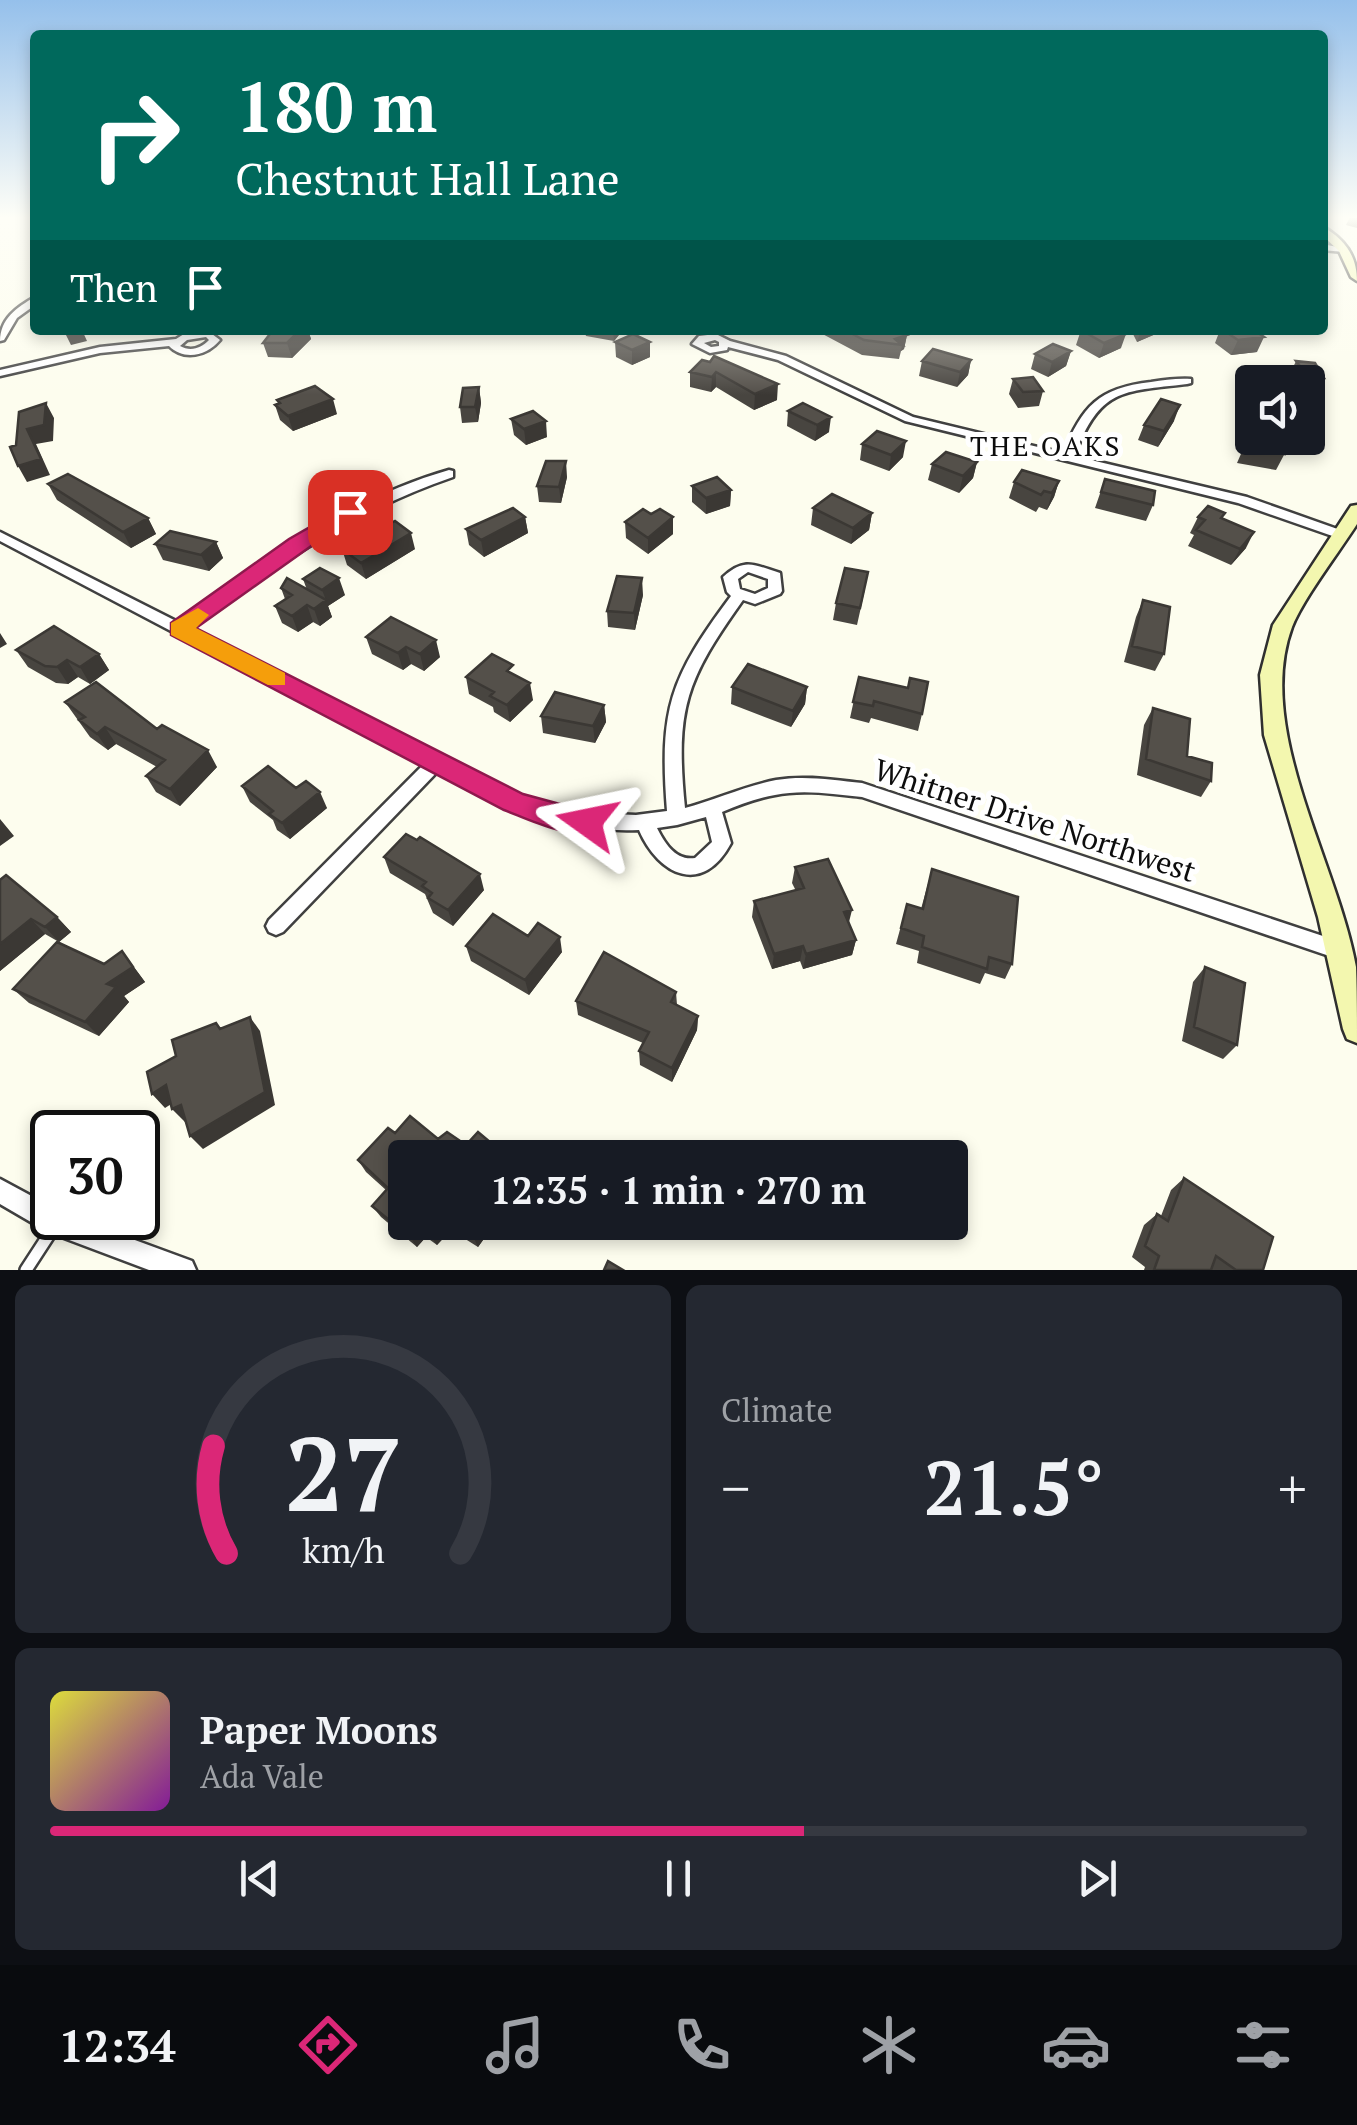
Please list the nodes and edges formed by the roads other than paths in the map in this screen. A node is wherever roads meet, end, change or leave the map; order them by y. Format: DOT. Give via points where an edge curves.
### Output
graph roads {
  1 [pos="30,304"];
  2 [pos="0,338"];
  3 [pos="176,342"];
  4 [pos="726,343"];
  5 [pos="0,374"];
  6 [pos="1188,380"];
  7 [pos="1067,458"];
  8 [pos="449,474"];
  9 [pos="1357,510"];
  10 [pos="1341,535"];
  11 [pos="0,536"];
  12 [pos="739,596"];
  13 [pos="179,629"];
  14 [pos="436,762"];
  15 [pos="712,808"];
  16 [pos="676,818"];
  17 [pos="645,822"];
  18 [pos="276,926"];
  19 [pos="1338,950"];
  20 [pos="1357,1029"];
  21 [pos="0,1191"];
  22 [pos="30,1208"];
  23 [pos="46,1240"];
  24 [pos="103,1240"];
  25 [pos="26,1270"];
  26 [pos="183,1270"];
  1 -- 2 [label="street"];
  3 -- 5 [label="street" via="100,350"];
  4 -- 7 [label="street" via="782,358 909,419"];
  6 -- 7 [label="street" via="1124,390 1096,402 1082,416"];
  7 -- 10 [label="street" via="1242,500"];
  8 -- 13 [label="street" via="377,498 327,524"];
  9 -- 10 [label="street"];
  10 -- 19 [label="street" via="1284,626 1270,675 1275,735"];
  11 -- 13 [label="street, Whitner Drive Northwest"];
  12 -- 16 [label="street" via="696,653 676,696 669,744"];
  13 -- 14 [label="street, Whitner Drive Northwest"];
  14 -- 17 [label="street, Whitner Drive Northwest" via="546,815 596,824"];
  14 -- 18 [label="street"];
  15 -- 16 [label="street, Whitner Drive Northwest"];
  15 -- 17 [label="street" via="722,843 696,866 662,858"];
  15 -- 19 [label="street, Whitner Drive Northwest" via="784,786 862,790"];
  16 -- 17 [label="street, Whitner Drive Northwest"];
  19 -- 20 [label="street"];
  21 -- 22 [label="street"];
  23 -- 25 [label="lane"];
  24 -- 26 [label="street"];
}
